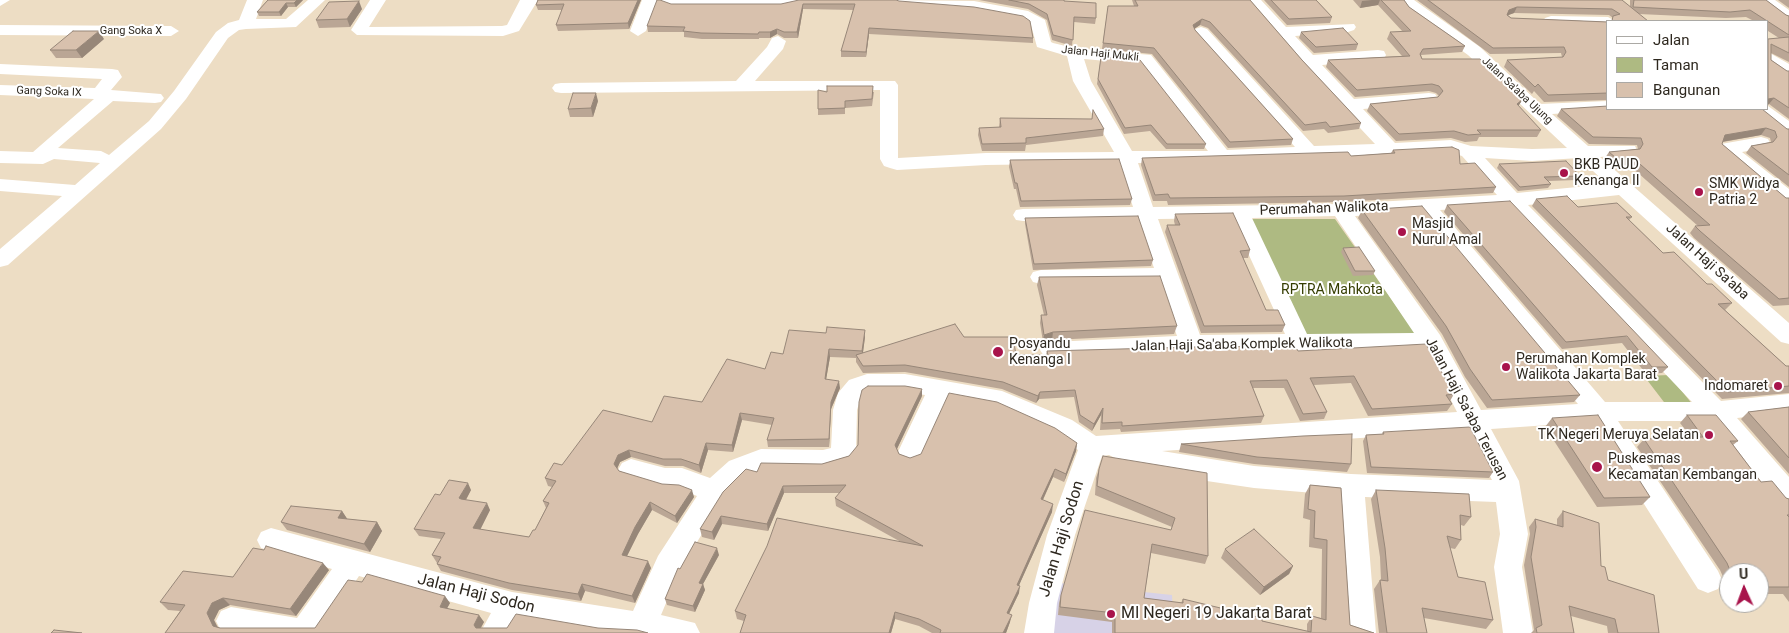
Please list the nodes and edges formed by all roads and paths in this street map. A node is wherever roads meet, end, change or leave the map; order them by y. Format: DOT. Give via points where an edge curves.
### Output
graph roads {
  1 [pos="255,0"];
  2 [pos="317,0"];
  3 [pos="378,0"];
  4 [pos="530,0"];
  5 [pos="650,0"];
  6 [pos="663,0"];
  7 [pos="796,0"];
  8 [pos="899,0"];
  9 [pos="1034,0"];
  10 [pos="1253,0"];
  11 [pos="1406,0"];
  12 [pos="1765,0"];
  13 [pos="974,3"];
  14 [pos="1028,16"];
  15 [pos="1533,20"];
  16 [pos="1606,22"];
  17 [pos="1783,22"];
  18 [pos="246,24"];
  19 [pos="1348,27"];
  20 [pos="0,30"];
  21 [pos="18,31"];
  22 [pos="172,31"];
  23 [pos="638,31"];
  24 [pos="1201,32"];
  25 [pos="1281,32"];
  26 [pos="778,41"];
  27 [pos="0,44"];
  28 [pos="1074,53"];
  29 [pos="1378,55"];
  30 [pos="1769,58"];
  31 [pos="1454,60"];
  32 [pos="1483,60"];
  33 [pos="1504,60"];
  34 [pos="1307,61"];
  35 [pos="0,69"];
  36 [pos="1789,72"];
  37 [pos="740,87"];
  38 [pos="562,88"];
  39 [pos="0,90"];
  40 [pos="103,95"];
  41 [pos="155,98"];
  42 [pos="1429,98"];
  43 [pos="1349,105"];
  44 [pos="1606,106"];
  45 [pos="1536,110"];
  46 [pos="1761,110"];
  47 [pos="1789,130"];
  48 [pos="1761,143"];
  49 [pos="1390,148"];
  50 [pos="1628,150"];
  51 [pos="1309,152"];
  52 [pos="1469,152"];
  53 [pos="50,153"];
  54 [pos="1585,153"];
  55 [pos="1222,156"];
  56 [pos="0,157"];
  57 [pos="101,157"];
  58 [pos="1126,157"];
  59 [pos="0,185"];
  60 [pos="1625,188"];
  61 [pos="79,191"];
  62 [pos="1789,199"];
  63 [pos="1512,200"];
  64 [pos="1426,206"];
  65 [pos="1341,210"];
  66 [pos="1239,212"];
  67 [pos="1144,213"];
  68 [pos="1023,215"];
  69 [pos="0,260"];
  70 [pos="1166,274"];
  71 [pos="1041,277"];
  72 [pos="1789,336"];
  73 [pos="1432,341"];
  74 [pos="1300,343"];
  75 [pos="1191,344"];
  76 [pos="1052,350"];
  77 [pos="940,388"];
  78 [pos="1789,403"];
  79 [pos="1716,410"];
  80 [pos="1599,412"];
  81 [pos="1475,421"];
  82 [pos="1097,445"];
  83 [pos="910,454"];
  84 [pos="631,470"];
  85 [pos="1351,485"];
  86 [pos="714,490"];
  87 [pos="1507,492"];
  88 [pos="1789,496"];
  89 [pos="272,540"];
  90 [pos="353,562"];
  91 [pos="1708,580"];
  92 [pos="512,605"];
  93 [pos="231,621"];
  94 [pos="642,625"];
  95 [pos="304,633"];
  96 [pos="495,633"];
  97 [pos="684,633"];
  98 [pos="1039,633"];
  99 [pos="1361,633"];
  100 [pos="1518,633"];
  1 -- 18 [label="street"];
  2 -- 18 [label="street" via="290,24"];
  3 -- 4 [label="street" via="359,30 502,31 513,28"];
  5 -- 23 [label="street"];
  6 -- 7 [label="street" via="672,3"];
  8 -- 13 [label="street"];
  9 -- 14 [label="street"];
  10 -- 25 [label="street"];
  11 -- 32 [label="street, Jalan Sa'aba Ujung"];
  12 -- 17 [label="street"];
  13 -- 14 [label="street"];
  14 -- 28 [label="street, Jalan Haji Mukli" via="1039,22 1045,46"];
  15 -- 16 [label="street"];
  18 -- 61 [label="street" via="226,30 155,125"];
  19 -- 25 [label="street"];
  20 -- 21 [label="street, Gang Soka X"];
  21 -- 22 [label="street, Gang Soka X"];
  21 -- 27 [label="street"];
  24 -- 51 [label="street"];
  25 -- 34 [label="street"];
  26 -- 37 [label="street" via="775,49"];
  28 -- 55 [label="street, Jalan Haji Mukli" via="1145,59"];
  28 -- 58 [label="street" via="1082,81"];
  29 -- 34 [label="street"];
  30 -- 36 [label="street"];
  31 -- 32 [label="street"];
  32 -- 33 [label="street"];
  32 -- 45 [label="street, Jalan Sa'aba Ujung"];
  34 -- 43 [label="street"];
  35 -- 40 [label="street" via="114,75"];
  37 -- 38 [label="street"];
  37 -- 58 [label="street" via="890,85 889,159 897,164"];
  39 -- 40 [label="street, Gang Soka IX"];
  40 -- 41 [label="street, Gang Soka IX"];
  40 -- 53 [label="street" via="42,152"];
  42 -- 43 [label="street"];
  43 -- 49 [label="street"];
  44 -- 45 [label="street"];
  45 -- 54 [label="street, Jalan Sa'aba Ujung"];
  46 -- 47 [label="street"];
  48 -- 62 [label="street" via="1728,150"];
  49 -- 51 [label="street"];
  49 -- 52 [label="street" via="1451,146"];
  50 -- 54 [label="street"];
  51 -- 55 [label="street"];
  52 -- 54 [label="street"];
  52 -- 63 [label="street"];
  53 -- 56 [label="street" via="43,158"];
  53 -- 57 [label="street"];
  54 -- 60 [label="street, Jalan Sa'aba Ujung"];
  55 -- 58 [label="street"];
  58 -- 67 [label="street"];
  59 -- 61 [label="street"];
  60 -- 63 [label="street, Perumahan Walikota"];
  60 -- 72 [label="street, Jalan Haji Sa'aba"];
  61 -- 69 [label="street"];
  63 -- 64 [label="street, Perumahan Walikota"];
  63 -- 79 [label="street"];
  64 -- 65 [label="street, Perumahan Walikota"];
  64 -- 80 [label="street"];
  65 -- 66 [label="street, Perumahan Walikota"];
  65 -- 73 [label="street, Jalan Haji Sa'aba Terusan"];
  66 -- 67 [label="street, Perumahan Walikota"];
  66 -- 74 [label="street"];
  67 -- 68 [label="street, Perumahan Walikota"];
  67 -- 70 [label="street"];
  70 -- 71 [label="street"];
  70 -- 75 [label="street"];
  73 -- 74 [label="street, Jalan Haji Sa'aba Komplek Walikota"];
  73 -- 81 [label="street, Jalan Haji Sa'aba Terusan"];
  74 -- 75 [label="street, Jalan Haji Sa'aba Komplek Walikota"];
  75 -- 76 [label="street, Jalan Haji Sa'aba Komplek Walikota"];
  77 -- 82 [label="street" via="1002,400"];
  77 -- 83 [label="street"];
  77 -- 86 [label="street" via="880,382 858,386 850,393 845,410 843,453 839,456 824,460 761,459 738,468"];
  78 -- 79 [label="street"];
  79 -- 80 [label="street"];
  79 -- 88 [label="street"];
  80 -- 81 [label="street"];
  80 -- 91 [label="street"];
  81 -- 82 [label="street"];
  81 -- 87 [label="street, Jalan Haji Sa'aba Terusan" via="1506,481"];
  82 -- 85 [label="street" via="1173,465"];
  82 -- 98 [label="street, Jalan Haji Sodon" via="1060,535"];
  84 -- 86 [label="street" via="665,479 682,479"];
  85 -- 87 [label="street"];
  85 -- 99 [label="street"];
  86 -- 94 [label="street" via="668,564"];
  87 -- 100 [label="street, Jalan Haji Sa'aba Terusan" via="1514,534 1508,567"];
  89 -- 90 [label="street, Jalan Haji Sodon"];
  90 -- 92 [label="street, Jalan Haji Sodon"];
  90 -- 95 [label="street"];
  92 -- 94 [label="street, Jalan Haji Sodon"];
  92 -- 96 [label="street"];
  93 -- 95 [label="street"];
  94 -- 97 [label="street, Jalan Haji Sodon"];
}
